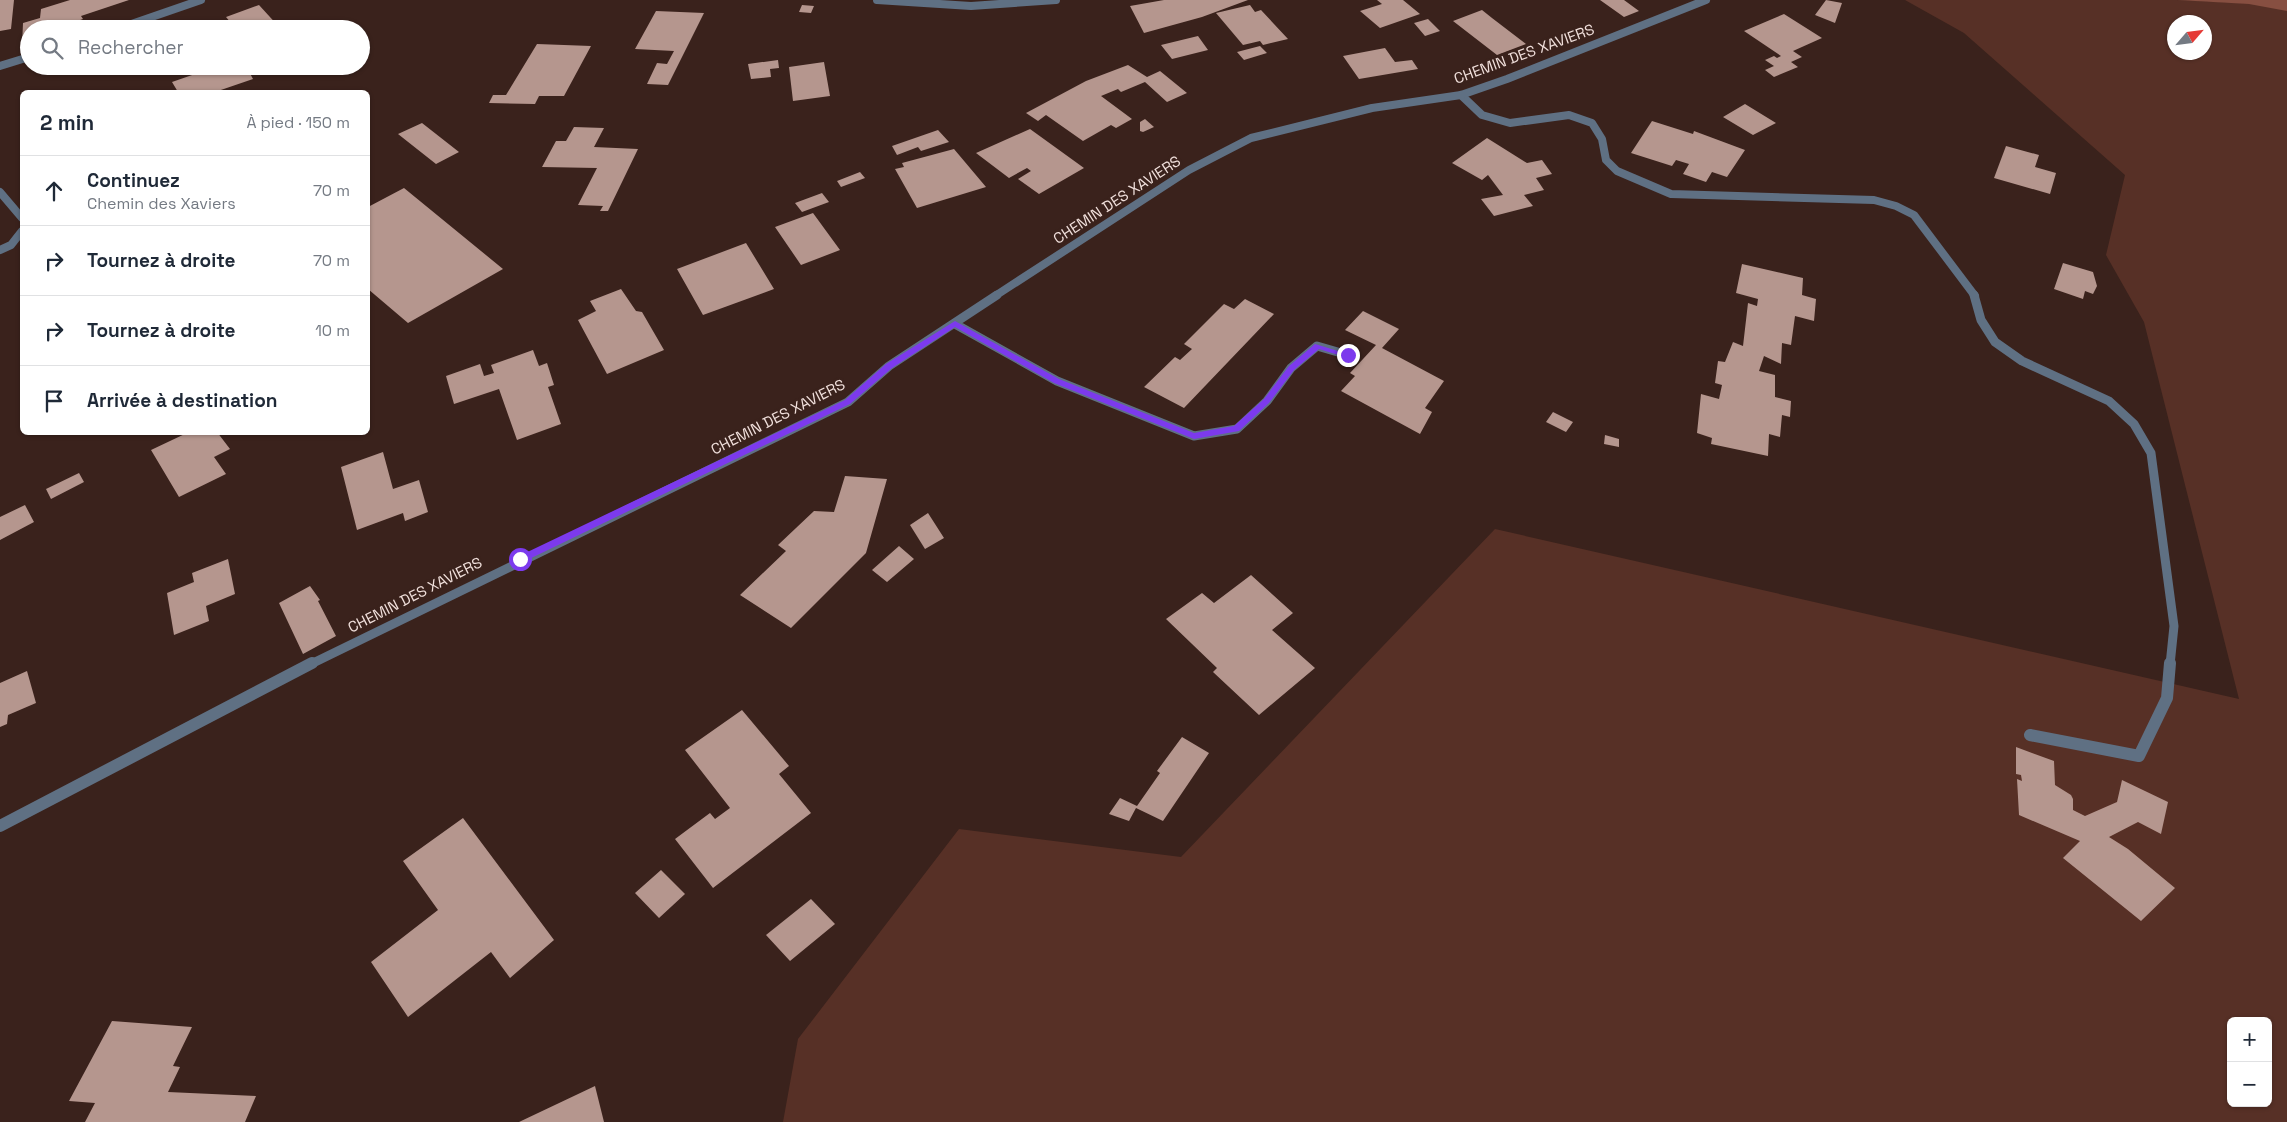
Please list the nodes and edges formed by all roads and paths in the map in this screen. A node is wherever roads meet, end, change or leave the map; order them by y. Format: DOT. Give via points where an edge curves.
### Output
graph roads {
  1 [pos="202,0"];
  2 [pos="877,0"];
  3 [pos="1056,0"];
  4 [pos="1706,0"];
  5 [pos="143,20"];
  6 [pos="20,60"];
  7 [pos="0,66"];
  8 [pos="1461,95"];
  9 [pos="0,192"];
  10 [pos="20,216"];
  11 [pos="20,234"];
  12 [pos="0,250"];
  13 [pos="955,324"];
  14 [pos="1348,355"];
  15 [pos="2030,735"];
  16 [pos="0,826"];
  1 -- 5 [label="street"];
  2 -- 3 [label="street" via="971,6"];
  4 -- 8 [label="street, CHEMIN DES XAVIERS"];
  6 -- 7 [label="street"];
  8 -- 13 [label="street, CHEMIN DES XAVIERS" via="1372,108 1251,138 1189,170"];
  8 -- 15 [label="street" via="1482,115 1510,123 1569,115 1592,123 1602,139 1606,160 1617,172 1671,194 1874,200 1896,206 1914,215 1976,298 1981,320 1995,342 2022,361 2109,401 2134,424 2151,453 2174,626 2167,698 2139,756"];
  9 -- 10 [label="street"];
  11 -- 12 [label="street" via="11,245"];
  13 -- 14 [label="street" via="1057,381 1194,436 1237,429 1267,401 1291,368 1317,346"];
  13 -- 16 [label="street, CHEMIN DES XAVIERS" via="889,366 848,402 520,559 141,749"];
}
